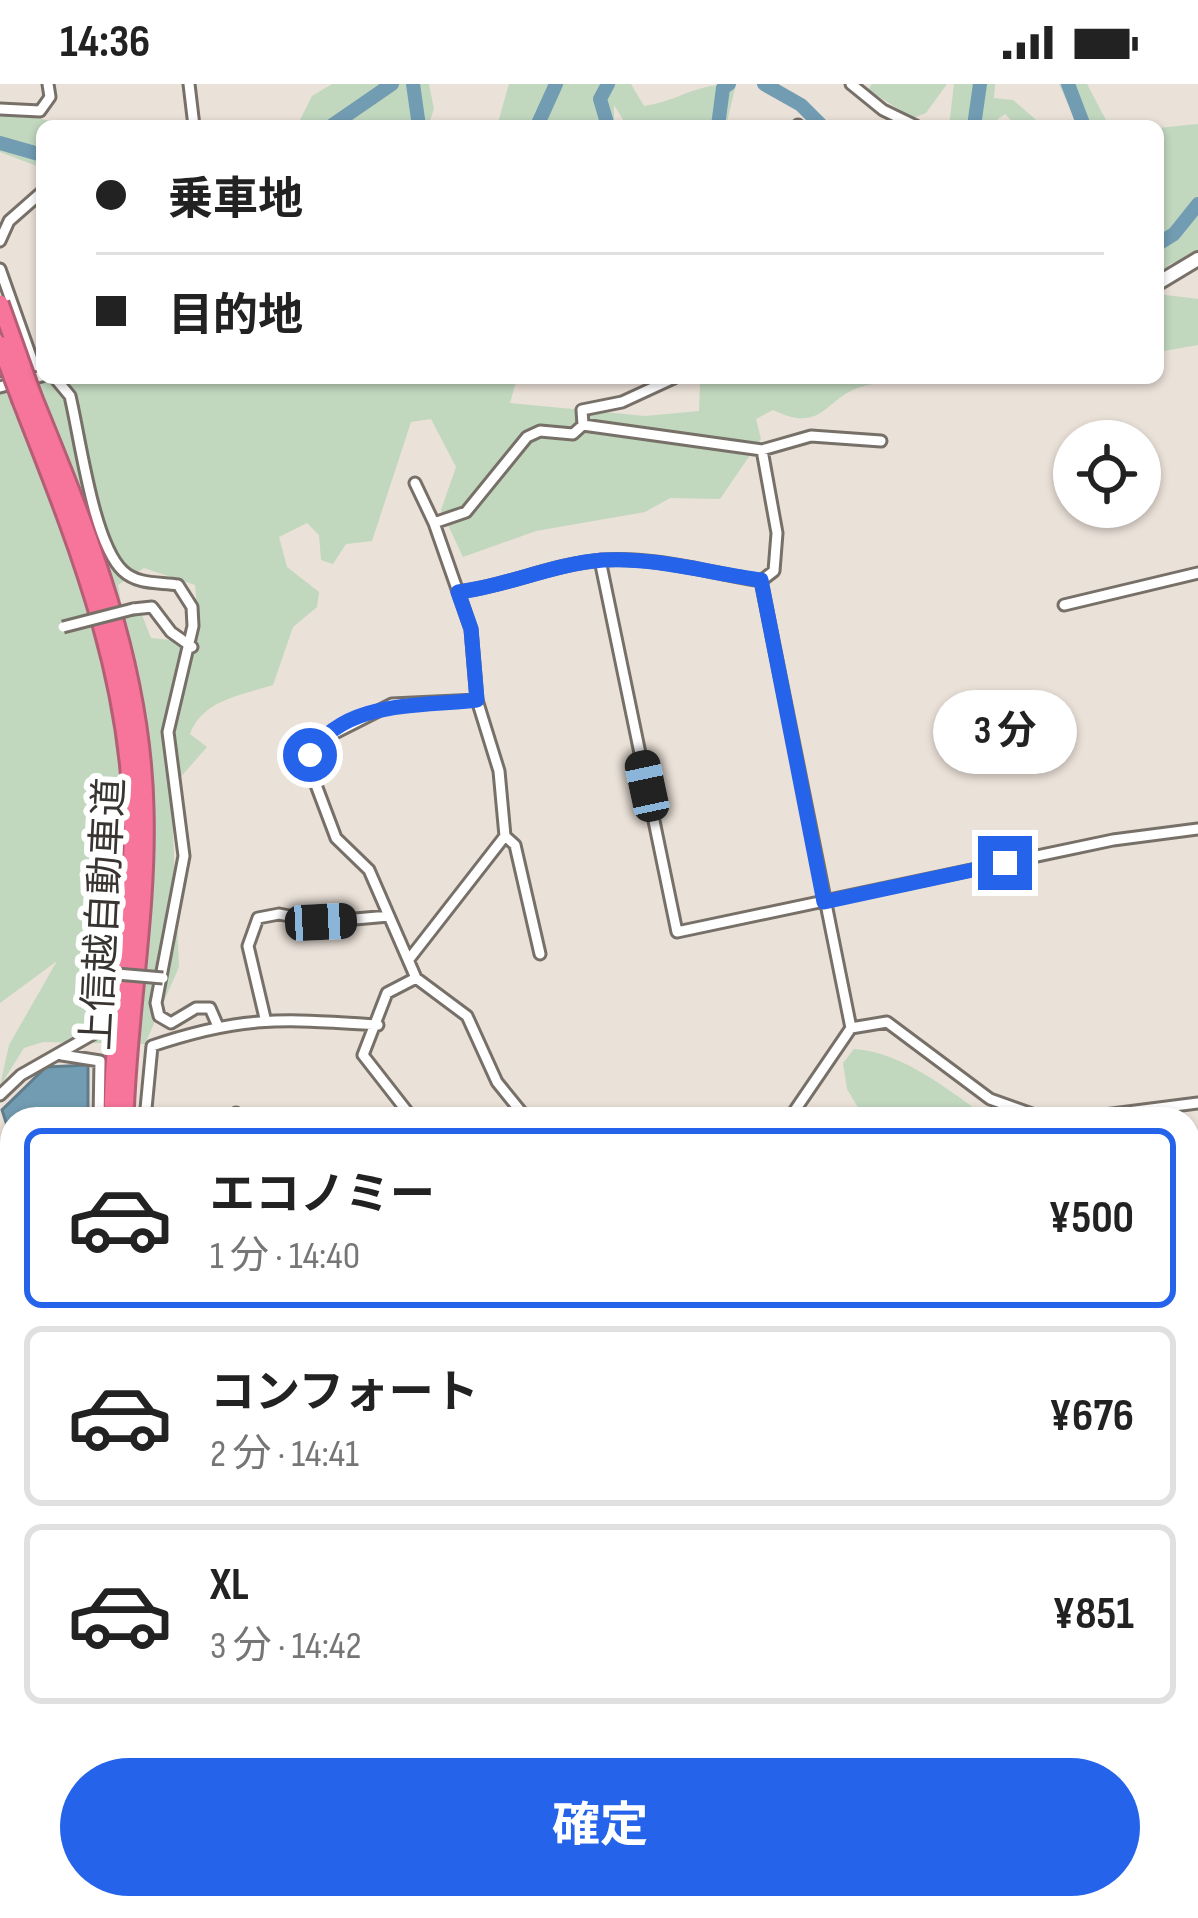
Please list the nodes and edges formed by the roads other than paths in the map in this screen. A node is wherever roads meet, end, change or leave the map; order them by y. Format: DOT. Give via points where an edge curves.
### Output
graph roads {
  1 [pos="48,84"];
  2 [pos="188,84"];
  3 [pos="850,84"];
  4 [pos="0,109"];
  5 [pos="193,120"];
  6 [pos="904,120"];
  7 [pos="36,197"];
  8 [pos="0,242"];
  9 [pos="1198,260"];
  10 [pos="0,269"];
  11 [pos="1164,280"];
  12 [pos="0,303"];
  13 [pos="0,344"];
  14 [pos="36,360"];
  15 [pos="36,368"];
  16 [pos="0,369"];
  17 [pos="36,369"];
  18 [pos="60,384"];
  19 [pos="661,384"];
  20 [pos="0,387"];
  21 [pos="27,399"];
  22 [pos="583,425"];
  23 [pos="881,441"];
  24 [pos="762,450"];
  25 [pos="415,483"];
  26 [pos="434,523"];
  27 [pos="600,560"];
  28 [pos="1198,573"];
  29 [pos="761,580"];
  30 [pos="458,592"];
  31 [pos="1064,605"];
  32 [pos="64,627"];
  33 [pos="191,647"];
  34 [pos="477,700"];
  35 [pos="1198,829"];
  36 [pos="506,836"];
  37 [pos="824,902"];
  38 [pos="389,916"];
  39 [pos="541,954"];
  40 [pos="410,958"];
  41 [pos="163,979"];
  42 [pos="416,979"];
  43 [pos="265,1018"];
  44 [pos="217,1024"];
  45 [pos="378,1024"];
  46 [pos="851,1028"];
  47 [pos="62,1055"];
  48 [pos="0,1095"];
  49 [pos="1198,1103"];
  50 [pos="98,1107"];
  51 [pos="113,1107"];
  52 [pos="126,1107"];
  53 [pos="146,1107"];
  54 [pos="404,1107"];
  55 [pos="517,1107"];
  56 [pos="798,1107"];
  57 [pos="1012,1107"];
  58 [pos="1167,1107"];
  1 -- 4 [label="street" via="40,111"];
  2 -- 5 [label="street"];
  3 -- 6 [label="street"];
  7 -- 8 [label="street" via="9,220"];
  9 -- 11 [label="street"];
  10 -- 14 [label="street"];
  12 -- 21 [label="highway, 上信越自動車道, bridge"];
  13 -- 21 [label="highway, 上信越自動車道, bridge"];
  15 -- 16 [label="street"];
  17 -- 20 [label="street"];
  18 -- 33 [label="street" via="70,396 112,556 135,579 178,585 187,595"];
  19 -- 22 [label="street" via="582,410"];
  21 -- 51 [label="highway, 上信越自動車道" via="97,598 126,737 132,841"];
  21 -- 52 [label="highway, 上信越自動車道" via="110,594 140,735 145,876"];
  22 -- 24 [label="street"];
  22 -- 26 [label="street" via="573,434 527,437 466,512"];
  23 -- 24 [label="street" via="811,436"];
  24 -- 29 [label="street" via="777,533 774,571"];
  25 -- 26 [label="street"];
  26 -- 30 [label="street"];
  27 -- 29 [label="street"];
  27 -- 30 [label="street"];
  27 -- 37 [label="street" via="677,932"];
  28 -- 31 [label="street"];
  29 -- 37 [label="street"];
  30 -- 34 [label="street" via="471,629"];
  32 -- 33 [label="street, bridge" via="152,607"];
  33 -- 41 [label="street" via="168,732 184,856"];
  34 -- 36 [label="street" via="499,771"];
  34 -- 38 [label="street" via="392,704 342,726 310,755 331,829 369,870"];
  35 -- 37 [label="street"];
  36 -- 39 [label="street" via="515,845"];
  36 -- 40 [label="street"];
  37 -- 46 [label="street"];
  38 -- 40 [label="street"];
  38 -- 43 [label="street" via="258,917 248,946"];
  40 -- 42 [label="street"];
  41 -- 44 [label="street" via="159,1016 171,1022 210,1008"];
  41 -- 47 [label="street, bridge" via="105,974 101,1022"];
  42 -- 45 [label="street" via="386,993"];
  42 -- 55 [label="street" via="467,1016"];
  43 -- 44 [label="street"];
  43 -- 45 [label="street"];
  44 -- 53 [label="street" via="152,1046"];
  45 -- 54 [label="street" via="363,1055"];
  46 -- 56 [label="street"];
  46 -- 57 [label="street" via="887,1022"];
  47 -- 48 [label="street"];
  47 -- 50 [label="street" via="100,1061"];
  49 -- 58 [label="street"];
}
